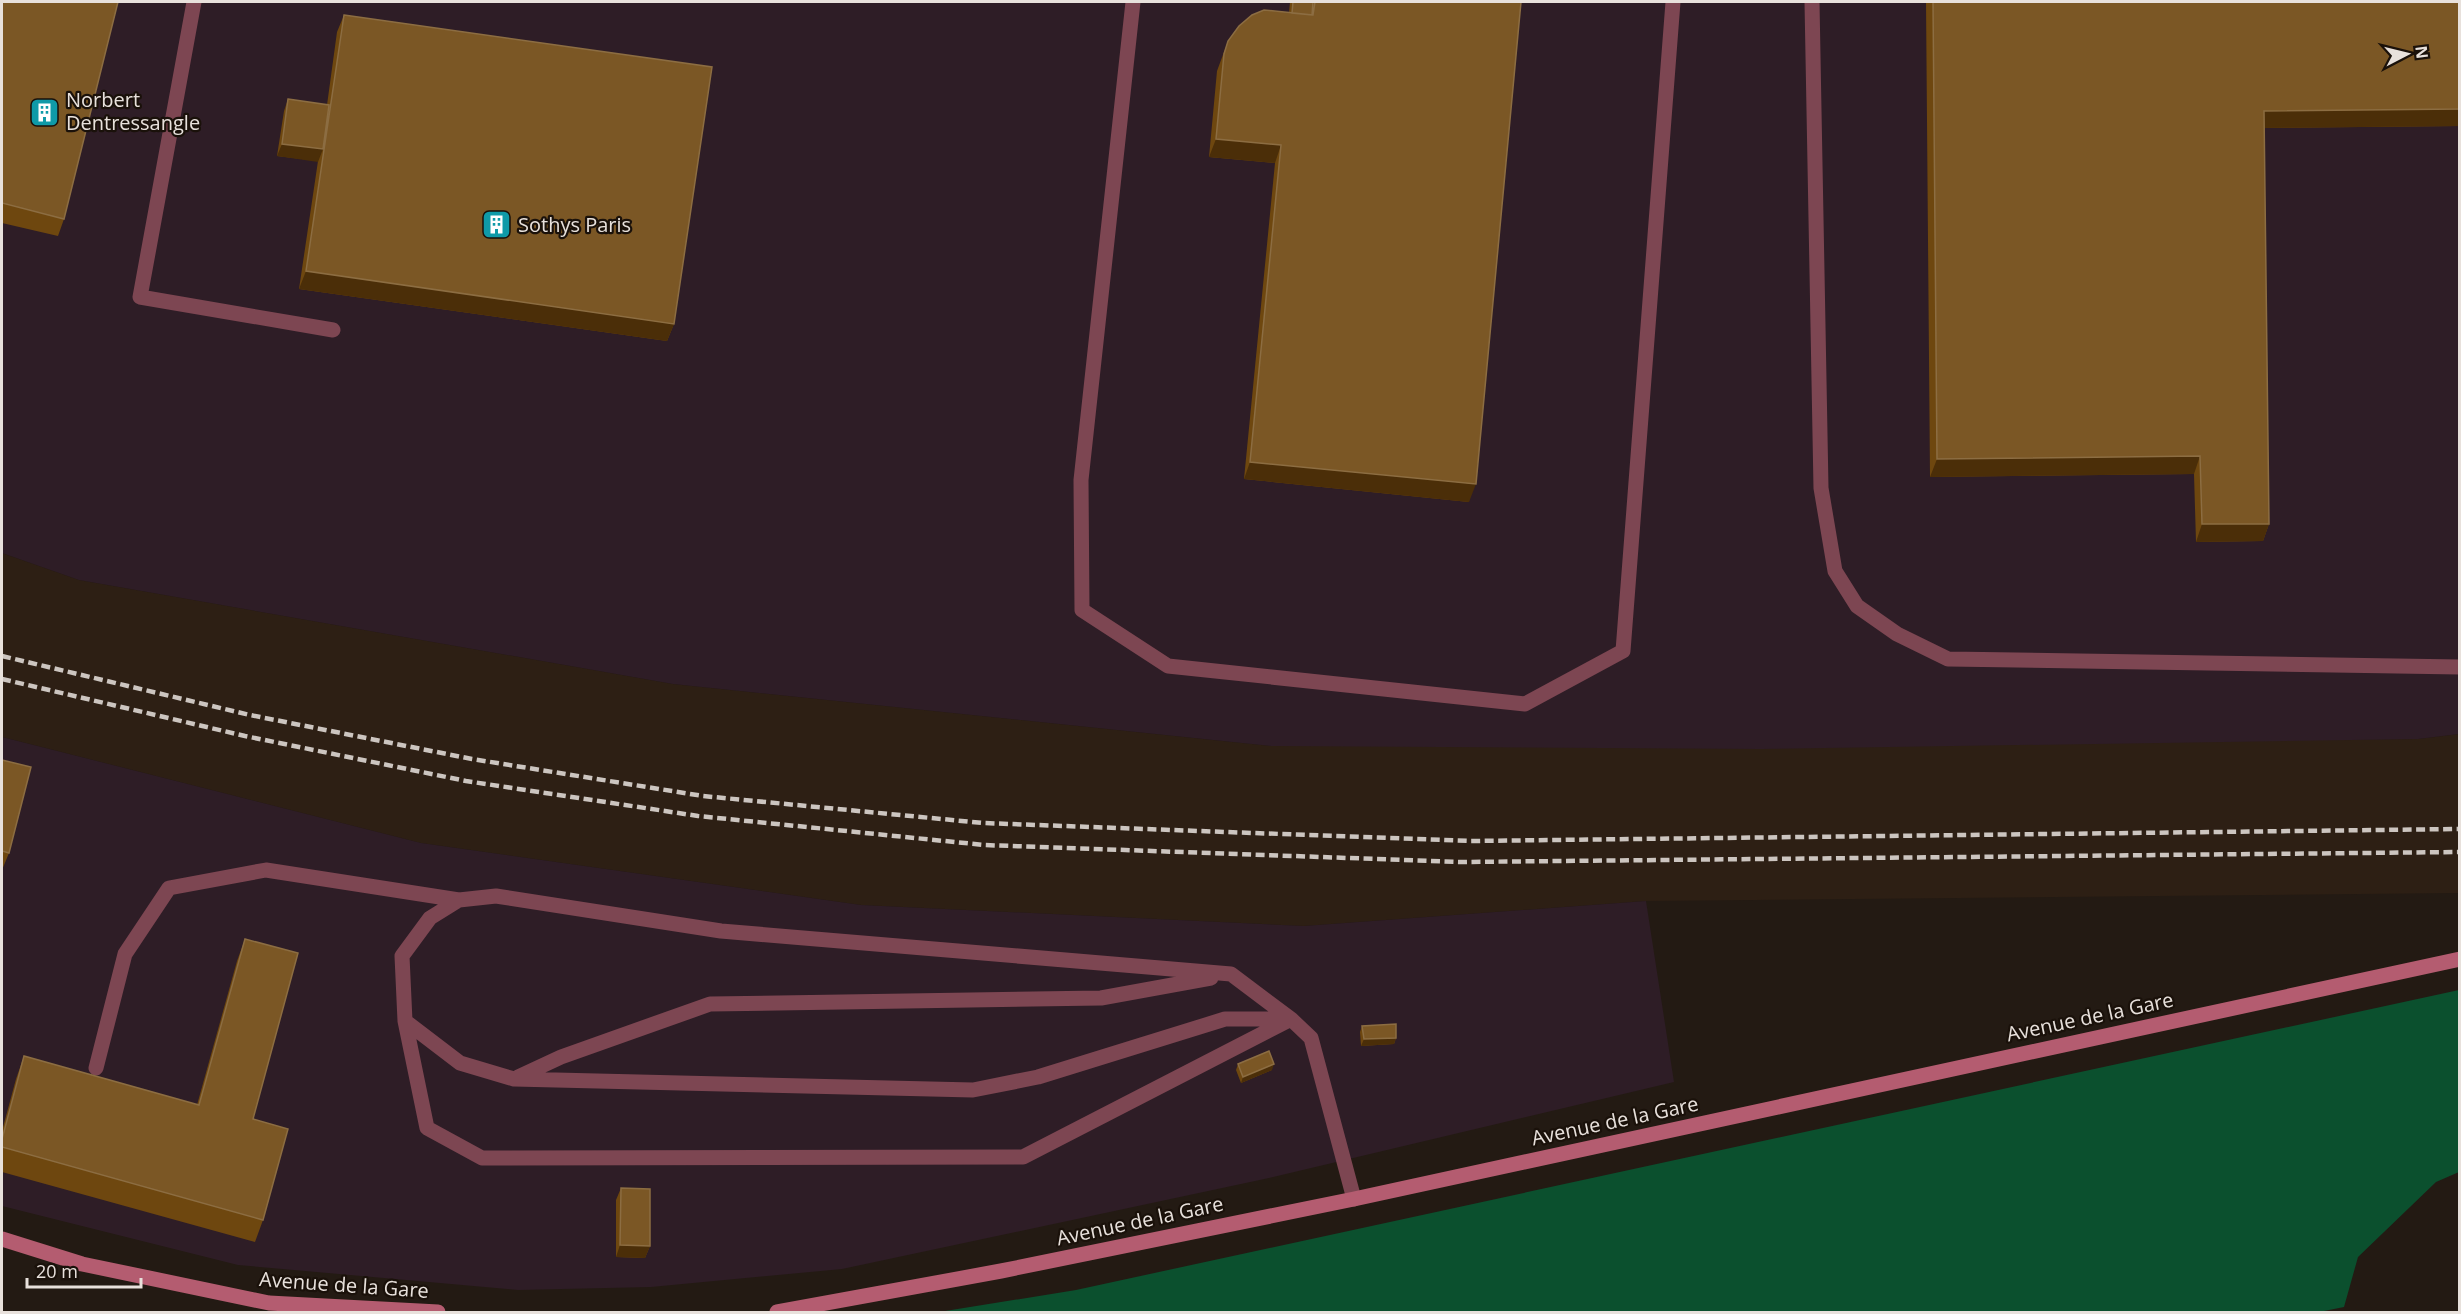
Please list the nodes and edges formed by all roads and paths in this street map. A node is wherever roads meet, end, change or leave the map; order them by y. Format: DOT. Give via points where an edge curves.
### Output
graph roads {
  1 [pos="194,2"];
  2 [pos="1133,2"];
  3 [pos="1673,2"];
  4 [pos="1812,2"];
  5 [pos="333,330"];
  6 [pos="2460,667"];
  7 [pos="459,900"];
  8 [pos="2460,959"];
  9 [pos="1231,974"];
  10 [pos="1291,1019"];
  11 [pos="405,1021"];
  12 [pos="96,1068"];
  13 [pos="514,1079"];
  14 [pos="1354,1199"];
  15 [pos="2,1239"];
  16 [pos="438,1312"];
  17 [pos="777,1312"];
  1 -- 5 [label="lane" via="140,297"];
  2 -- 3 [label="lane" via="1082,480 1082,610 1168,666 1525,705 1623,651"];
  4 -- 6 [label="lane" via="1821,488 1835,571 1857,606 1897,634 1948,659"];
  7 -- 9 [label="lane" via="496,896 721,931"];
  7 -- 11 [label="lane" via="430,918 402,956"];
  7 -- 12 [label="lane" via="266,870 169,888 125,954"];
  8 -- 14 [label="street, Avenue de la Gare"];
  9 -- 10 [label="lane"];
  9 -- 13 [label="lane" via="1101,998 710,1004 561,1057"];
  10 -- 11 [label="lane" via="1023,1157 482,1158 426,1128"];
  10 -- 13 [label="lane" via="1225,1019 1038,1077 973,1090"];
  10 -- 14 [label="lane" via="1311,1038"];
  11 -- 13 [label="lane" via="460,1063"];
  14 -- 17 [label="street, Avenue de la Gare"];
  15 -- 16 [label="street, Avenue de la Gare" via="82,1264 269,1303"];
}
